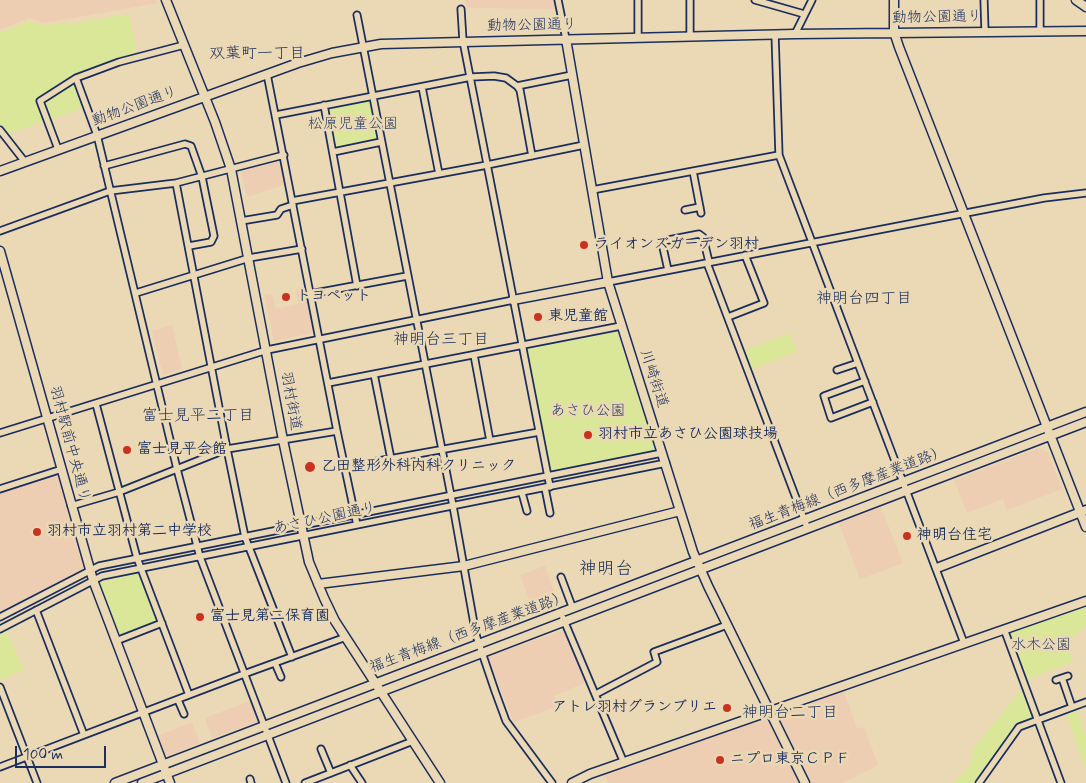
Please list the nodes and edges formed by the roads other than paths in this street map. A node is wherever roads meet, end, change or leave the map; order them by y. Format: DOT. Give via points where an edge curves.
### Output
graph roads {
  1 [pos="166,0"];
  2 [pos="558,0"];
  3 [pos="638,0"];
  4 [pos="690,0"];
  5 [pos="755,0"];
  6 [pos="812,0"];
  7 [pos="894,0"];
  8 [pos="984,0"];
  9 [pos="1040,0"];
  10 [pos="1076,0"];
  11 [pos="1086,7"];
  12 [pos="461,8"];
  13 [pos="804,14"];
  14 [pos="357,15"];
  15 [pos="1086,30"];
  16 [pos="1040,31"];
  17 [pos="894,32"];
  18 [pos="984,32"];
  19 [pos="775,34"];
  20 [pos="795,34"];
  21 [pos="690,37"];
  22 [pos="638,38"];
  23 [pos="566,39"];
  24 [pos="463,41"];
  25 [pos="184,45"];
  26 [pos="363,47"];
  27 [pos="267,74"];
  28 [pos="572,75"];
  29 [pos="471,77"];
  30 [pos="76,78"];
  31 [pos="517,86"];
  32 [pos="422,87"];
  33 [pos="372,96"];
  34 [pos="205,97"];
  35 [pos="324,105"];
  36 [pos="276,114"];
  37 [pos="0,130"];
  38 [pos="97,135"];
  39 [pos="381,142"];
  40 [pos="584,145"];
  41 [pos="58,150"];
  42 [pos="333,152"];
  43 [pos="284,155"];
  44 [pos="779,155"];
  45 [pos="532,156"];
  46 [pos="25,162"];
  47 [pos="487,165"];
  48 [pos="104,166"];
  49 [pos="231,169"];
  50 [pos="0,171"];
  51 [pos="693,171"];
  52 [pos="439,174"];
  53 [pos="202,177"];
  54 [pos="176,183"];
  55 [pos="389,183"];
  56 [pos="592,190"];
  57 [pos="110,191"];
  58 [pos="340,192"];
  59 [pos="1086,193"];
  60 [pos="293,203"];
  61 [pos="685,210"];
  62 [pos="964,213"];
  63 [pos="241,222"];
  64 [pos="0,231"];
  65 [pos="813,242"];
  66 [pos="189,246"];
  67 [pos="302,249"];
  68 [pos="0,251"];
  69 [pos="745,255"];
  70 [pos="249,258"];
  71 [pos="708,263"];
  72 [pos="668,270"];
  73 [pos="194,275"];
  74 [pos="407,276"];
  75 [pos="608,282"];
  76 [pos="357,286"];
  77 [pos="136,293"];
  78 [pos="310,294"];
  79 [pos="513,300"];
  80 [pos="728,317"];
  81 [pos="416,320"];
  82 [pos="621,326"];
  83 [pos="319,339"];
  84 [pos="521,345"];
  85 [pos="267,350"];
  86 [pos="474,355"];
  87 [pos="858,363"];
  88 [pos="425,364"];
  89 [pos="212,366"];
  90 [pos="836,370"];
  91 [pos="374,374"];
  92 [pos="865,381"];
  93 [pos="328,383"];
  94 [pos="157,384"];
  95 [pos="874,402"];
  96 [pos="96,404"];
  97 [pos="1086,412"];
  98 [pos="47,418"];
  99 [pos="1086,422"];
  100 [pos="1047,426"];
  101 [pos="337,431"];
  102 [pos="538,432"];
  103 [pos="0,433"];
  104 [pos="1050,436"];
  105 [pos="283,440"];
  106 [pos="490,441"];
  107 [pos="227,449"];
  108 [pos="441,450"];
  109 [pos="662,453"];
  110 [pos="391,459"];
  111 [pos="666,463"];
  112 [pos="345,467"];
  113 [pos="62,469"];
  114 [pos="177,470"];
  115 [pos="548,476"];
  116 [pos="905,486"];
  117 [pos="548,487"];
  118 [pos="0,489"];
  119 [pos="119,492"];
  120 [pos="522,493"];
  121 [pos="450,496"];
  122 [pos="72,506"];
  123 [pos="453,506"];
  124 [pos="527,511"];
  125 [pos="680,511"];
  126 [pos="1083,511"];
  127 [pos="550,513"];
  128 [pos="355,514"];
  129 [pos="806,524"];
  130 [pos="357,525"];
  131 [pos="301,526"];
  132 [pos="1086,527"];
  133 [pos="303,536"];
  134 [pos="245,537"];
  135 [pos="197,546"];
  136 [pos="249,547"];
  137 [pos="200,557"];
  138 [pos="138,558"];
  139 [pos="698,565"];
  140 [pos="464,566"];
  141 [pos="142,568"];
  142 [pos="937,568"];
  143 [pos="90,570"];
  144 [pos="561,577"];
  145 [pos="93,580"];
  146 [pos="318,584"];
  147 [pos="1086,600"];
  148 [pos="573,609"];
  149 [pos="36,610"];
  150 [pos="0,617"];
  151 [pos="563,617"];
  152 [pos="162,623"];
  153 [pos="727,625"];
  154 [pos="1004,628"];
  155 [pos="0,629"];
  156 [pos="346,637"];
  157 [pos="116,641"];
  158 [pos="964,643"];
  159 [pos="480,648"];
  160 [pos="292,657"];
  161 [pos="275,663"];
  162 [pos="244,674"];
  163 [pos="280,677"];
  164 [pos="1062,678"];
  165 [pos="376,682"];
  166 [pos="0,687"];
  167 [pos="382,692"];
  168 [pos="596,694"];
  169 [pos="189,695"];
  170 [pos="178,700"];
  171 [pos="1086,702"];
  172 [pos="1072,707"];
  173 [pos="770,711"];
  174 [pos="144,713"];
  175 [pos="184,714"];
  176 [pos="1038,719"];
  177 [pos="264,726"];
  178 [pos="268,735"];
  179 [pos="84,736"];
  180 [pos="413,741"];
  181 [pos="321,749"];
  182 [pos="27,757"];
  183 [pos="624,763"];
  184 [pos="163,764"];
  185 [pos="350,765"];
  186 [pos="0,767"];
  187 [pos="331,773"];
  188 [pos="167,774"];
  189 [pos="37,783"];
  190 [pos="115,783"];
  191 [pos="142,783"];
  192 [pos="170,783"];
  193 [pos="286,783"];
  194 [pos="305,783"];
  195 [pos="362,783"];
  196 [pos="440,783"];
  197 [pos="552,783"];
  198 [pos="572,783"];
  199 [pos="806,783"];
  200 [pos="979,783"];
  201 [pos="1061,783"];
  1 -- 25 [label="street, 羽村街道"];
  2 -- 23 [label="street"];
  3 -- 22 [label="street"];
  4 -- 21 [label="street"];
  5 -- 13 [label="street"];
  6 -- 13 [label="street"];
  7 -- 17 [label="street"];
  8 -- 18 [label="street"];
  9 -- 16 [label="street"];
  10 -- 11 [label="street"];
  12 -- 24 [label="street"];
  13 -- 20 [label="street"];
  14 -- 26 [label="street"];
  15 -- 16 [label="street, 動物公園通り"];
  16 -- 18 [label="street, 動物公園通り"];
  17 -- 18 [label="street, 動物公園通り"];
  17 -- 20 [label="street, 動物公園通り"];
  17 -- 62 [label="street"];
  19 -- 20 [label="street, 動物公園通り"];
  19 -- 21 [label="street, 動物公園通り"];
  19 -- 44 [label="street"];
  21 -- 22 [label="street, 動物公園通り"];
  22 -- 23 [label="street, 動物公園通り"];
  23 -- 24 [label="street, 動物公園通り"];
  23 -- 28 [label="street, 川崎街道"];
  24 -- 26 [label="street, 動物公園通り"];
  24 -- 29 [label="street"];
  25 -- 30 [label="street" via="119,62"];
  25 -- 34 [label="street, 羽村街道"];
  26 -- 27 [label="street, 動物公園通り" via="332,53"];
  26 -- 33 [label="street"];
  27 -- 34 [label="street, 動物公園通り"];
  27 -- 36 [label="street"];
  28 -- 31 [label="street"];
  28 -- 40 [label="street, 川崎街道"];
  29 -- 31 [label="street" via="506,78"];
  29 -- 32 [label="street"];
  29 -- 47 [label="street"];
  30 -- 38 [label="street"];
  30 -- 41 [label="street" via="40,101"];
  31 -- 45 [label="street"];
  32 -- 33 [label="street"];
  32 -- 52 [label="street"];
  33 -- 35 [label="street"];
  33 -- 39 [label="street"];
  34 -- 38 [label="street, 動物公園通り"];
  34 -- 49 [label="street, 羽村街道"];
  35 -- 36 [label="street"];
  35 -- 42 [label="street"];
  36 -- 43 [label="street"];
  37 -- 46 [label="street"];
  38 -- 41 [label="street, 動物公園通り"];
  38 -- 48 [label="street"];
  39 -- 42 [label="street"];
  39 -- 55 [label="street"];
  40 -- 45 [label="street"];
  40 -- 56 [label="street, 川崎街道"];
  41 -- 46 [label="street, 動物公園通り"];
  42 -- 58 [label="street"];
  43 -- 49 [label="street"];
  43 -- 60 [label="street"];
  44 -- 51 [label="street"];
  44 -- 65 [label="street"];
  45 -- 47 [label="street"];
  46 -- 50 [label="street, 動物公園通り"];
  47 -- 52 [label="street"];
  47 -- 79 [label="street"];
  48 -- 53 [label="street" via="185,144 191,146"];
  48 -- 57 [label="street"];
  49 -- 53 [label="street"];
  49 -- 63 [label="street, 羽村街道"];
  51 -- 56 [label="street"];
  51 -- 61 [label="street" via="701,210"];
  52 -- 55 [label="street"];
  53 -- 54 [label="street"];
  53 -- 66 [label="street" via="214,236 211,242"];
  54 -- 57 [label="street"];
  54 -- 66 [label="street"];
  55 -- 58 [label="street"];
  55 -- 74 [label="street"];
  56 -- 75 [label="street, 川崎街道"];
  57 -- 64 [label="street"];
  57 -- 77 [label="street"];
  58 -- 60 [label="street"];
  58 -- 76 [label="street"];
  59 -- 62 [label="street"];
  60 -- 63 [label="street" via="277,215"];
  60 -- 67 [label="street"];
  62 -- 65 [label="street"];
  62 -- 100 [label="street"];
  63 -- 70 [label="street, 羽村街道"];
  65 -- 69 [label="street"];
  65 -- 87 [label="street"];
  66 -- 73 [label="street"];
  67 -- 70 [label="street"];
  67 -- 78 [label="street"];
  68 -- 98 [label="street, 羽村駅前中央通り"];
  69 -- 71 [label="street"];
  69 -- 80 [label="street" via="764,303"];
  70 -- 73 [label="street"];
  70 -- 85 [label="street, 羽村街道"];
  71 -- 72 [label="street"];
  71 -- 72 [label="street" via="703,236 699,234 663,241"];
  71 -- 80 [label="street"];
  72 -- 75 [label="street"];
  73 -- 77 [label="street"];
  73 -- 89 [label="street"];
  74 -- 76 [label="street"];
  74 -- 81 [label="street"];
  75 -- 79 [label="street"];
  75 -- 82 [label="street, 川崎街道"];
  76 -- 78 [label="street"];
  77 -- 94 [label="street"];
  78 -- 83 [label="street"];
  79 -- 81 [label="street"];
  79 -- 84 [label="street"];
  80 -- 129 [label="street"];
  81 -- 83 [label="street"];
  81 -- 88 [label="street"];
  82 -- 84 [label="street"];
  82 -- 109 [label="street, 川崎街道"];
  83 -- 85 [label="street"];
  83 -- 93 [label="street"];
  84 -- 86 [label="street"];
  84 -- 102 [label="street"];
  85 -- 89 [label="street"];
  85 -- 105 [label="street, 羽村街道"];
  86 -- 88 [label="street"];
  86 -- 106 [label="street"];
  87 -- 90 [label="street"];
  87 -- 92 [label="street"];
  88 -- 91 [label="street"];
  88 -- 108 [label="street"];
  89 -- 94 [label="street"];
  89 -- 107 [label="street"];
  91 -- 93 [label="street"];
  91 -- 110 [label="street"];
  92 -- 95 [label="street"];
  92 -- 95 [label="street" via="824,396 832,418"];
  93 -- 101 [label="street"];
  94 -- 96 [label="street"];
  94 -- 114 [label="street"];
  95 -- 116 [label="street"];
  96 -- 98 [label="street"];
  96 -- 119 [label="street"];
  97 -- 100 [label="street, 福生青梅線（西多摩産業道路）"];
  98 -- 103 [label="street"];
  98 -- 113 [label="street, 羽村駅前中央通り"];
  99 -- 104 [label="street, 福生青梅線（西多摩産業道路）"];
  100 -- 104 [label="street"];
  100 -- 116 [label="street, 福生青梅線（西多摩産業道路）"];
  101 -- 105 [label="street"];
  101 -- 112 [label="street"];
  102 -- 106 [label="street"];
  102 -- 115 [label="street"];
  104 -- 116 [label="street, 福生青梅線（西多摩産業道路）"];
  104 -- 126 [label="street"];
  105 -- 107 [label="street"];
  105 -- 131 [label="street, 羽村街道"];
  106 -- 108 [label="street"];
  107 -- 114 [label="street"];
  107 -- 134 [label="street"];
  108 -- 110 [label="street"];
  108 -- 121 [label="street"];
  109 -- 111 [label="street, 川崎街道"];
  109 -- 115 [label="street, あさひ公園通り"];
  110 -- 112 [label="street"];
  111 -- 117 [label="street, あさひ公園通り"];
  111 -- 125 [label="street, 川崎街道"];
  112 -- 128 [label="street"];
  113 -- 118 [label="street"];
  113 -- 122 [label="street, 羽村駅前中央通り"];
  114 -- 119 [label="street"];
  114 -- 135 [label="street"];
  115 -- 117 [label="street"];
  115 -- 121 [label="street, あさひ公園通り"];
  116 -- 129 [label="street, 福生青梅線（西多摩産業道路）"];
  116 -- 142 [label="street"];
  117 -- 120 [label="street, あさひ公園通り"];
  117 -- 127 [label="street"];
  119 -- 122 [label="street"];
  119 -- 138 [label="street"];
  120 -- 123 [label="street, あさひ公園通り"];
  120 -- 124 [label="street"];
  121 -- 123 [label="street"];
  121 -- 128 [label="street, あさひ公園通り"];
  122 -- 143 [label="street, 羽村駅前中央通り"];
  123 -- 130 [label="street, あさひ公園通り"];
  123 -- 140 [label="street"];
  125 -- 139 [label="street, 川崎街道"];
  125 -- 140 [label="street"];
  126 -- 132 [label="street"];
  126 -- 142 [label="street"];
  128 -- 130 [label="street"];
  128 -- 131 [label="street, あさひ公園通り"];
  129 -- 139 [label="street, 福生青梅線（西多摩産業道路）"];
  130 -- 133 [label="street, あさひ公園通り"];
  131 -- 133 [label="street, 羽村街道"];
  131 -- 134 [label="street, あさひ公園通り"];
  133 -- 136 [label="street, あさひ公園通り"];
  133 -- 146 [label="street, 羽村街道"];
  134 -- 135 [label="street, あさひ公園通り"];
  134 -- 136 [label="street"];
  135 -- 137 [label="street"];
  135 -- 138 [label="street, あさひ公園通り"];
  136 -- 137 [label="street, あさひ公園通り"];
  136 -- 160 [label="street"];
  137 -- 141 [label="street, あさひ公園通り"];
  137 -- 162 [label="street"];
  138 -- 141 [label="street"];
  138 -- 143 [label="street, あさひ公園通り"];
  139 -- 148 [label="street, 福生青梅線（西多摩産業道路）"];
  139 -- 151 [label="street, 福生青梅線（西多摩産業道路）"];
  139 -- 153 [label="street, 川崎街道"];
  140 -- 146 [label="street"];
  140 -- 159 [label="street"];
  141 -- 145 [label="street, あさひ公園通り"];
  141 -- 152 [label="street"];
  142 -- 158 [label="street"];
  143 -- 145 [label="street, 羽村駅前中央通り"];
  143 -- 150 [label="street, あさひ公園通り"];
  144 -- 148 [label="street"];
  145 -- 149 [label="street, あさひ公園通り"];
  145 -- 157 [label="street, 羽村駅前中央通り"];
  146 -- 156 [label="street, 羽村街道"];
  147 -- 154 [label="street"];
  148 -- 151 [label="street, 福生青梅線（西多摩産業道路）"];
  149 -- 155 [label="street, あさひ公園通り"];
  149 -- 179 [label="street"];
  151 -- 159 [label="street, 福生青梅線（西多摩産業道路）"];
  151 -- 168 [label="street"];
  152 -- 157 [label="street"];
  152 -- 169 [label="street"];
  153 -- 168 [label="street" via="654,652 657,662"];
  153 -- 173 [label="street, 川崎街道"];
  154 -- 158 [label="street"];
  154 -- 176 [label="street"];
  156 -- 160 [label="street"];
  156 -- 165 [label="street, 羽村街道"];
  157 -- 174 [label="street, 羽村駅前中央通り"];
  158 -- 173 [label="street"];
  159 -- 165 [label="street, 福生青梅線（西多摩産業道路）"];
  159 -- 167 [label="street, 福生青梅線（西多摩産業道路）"];
  159 -- 197 [label="street" via="509,725"];
  160 -- 161 [label="street"];
  161 -- 162 [label="street"];
  161 -- 163 [label="street"];
  162 -- 169 [label="street"];
  162 -- 177 [label="street"];
  164 -- 172 [label="street"];
  165 -- 167 [label="street, 羽村街道"];
  165 -- 177 [label="street, 福生青梅線（西多摩産業道路）"];
  166 -- 182 [label="street"];
  167 -- 178 [label="street, 福生青梅線（西多摩産業道路）"];
  167 -- 180 [label="street, 羽村街道"];
  168 -- 183 [label="street"];
  169 -- 170 [label="street"];
  170 -- 174 [label="street"];
  170 -- 175 [label="street"];
  171 -- 172 [label="street"];
  172 -- 176 [label="street"];
  173 -- 183 [label="street"];
  173 -- 199 [label="street, 川崎街道"];
  174 -- 179 [label="street"];
  174 -- 184 [label="street, 羽村駅前中央通り"];
  176 -- 200 [label="street" via="1018,727"];
  176 -- 201 [label="street"];
  177 -- 178 [label="street"];
  177 -- 184 [label="street, 福生青梅線（西多摩産業道路）"];
  178 -- 188 [label="street, 福生青梅線（西多摩産業道路）"];
  178 -- 193 [label="street"];
  179 -- 182 [label="street"];
  180 -- 185 [label="street"];
  180 -- 196 [label="street, 羽村街道"];
  181 -- 187 [label="street"];
  182 -- 186 [label="street"];
  182 -- 189 [label="street"];
  183 -- 198 [label="street"];
  184 -- 188 [label="street, 羽村駅前中央通り"];
  184 -- 190 [label="street, 福生青梅線（西多摩産業道路）"];
  185 -- 187 [label="street"];
  185 -- 195 [label="street"];
  187 -- 194 [label="street"];
  188 -- 191 [label="street, 福生青梅線（西多摩産業道路）"];
  188 -- 192 [label="street, 羽村駅前中央通り"];
}
